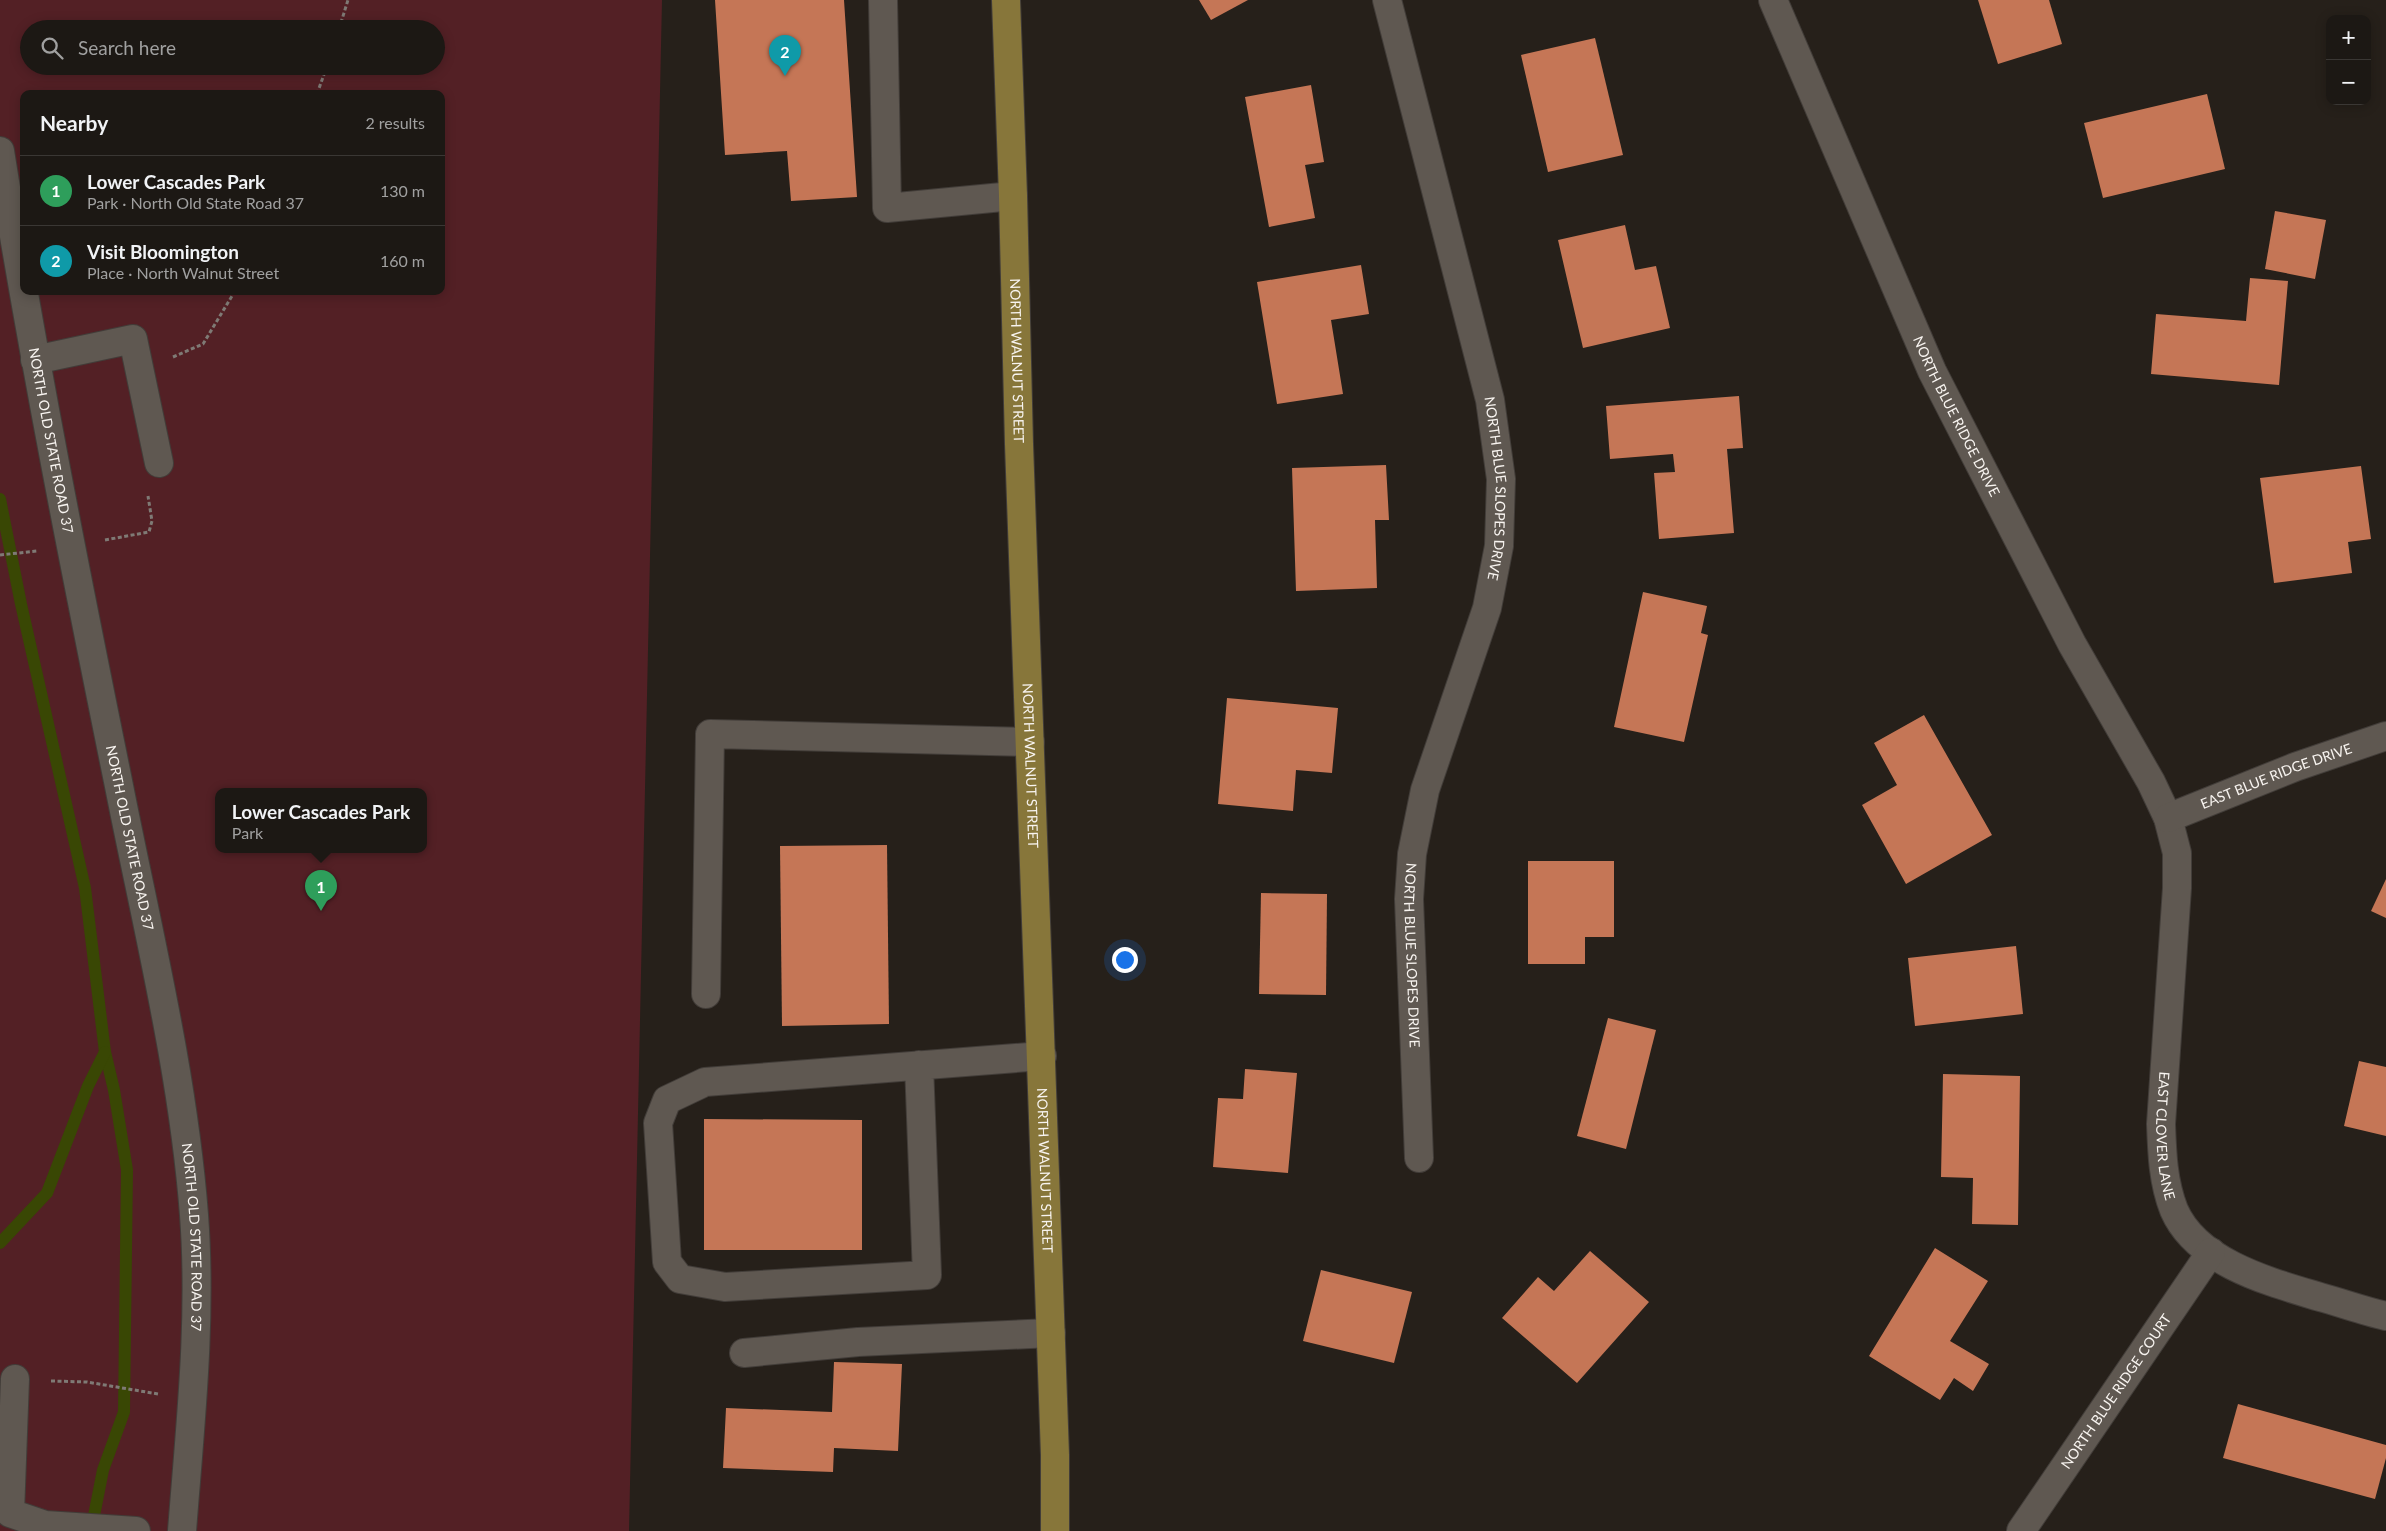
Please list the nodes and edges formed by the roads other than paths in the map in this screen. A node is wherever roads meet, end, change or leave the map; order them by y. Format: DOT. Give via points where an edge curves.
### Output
graph roads {
  1 [pos="883,0"];
  2 [pos="1006,0"];
  3 [pos="1387,0"];
  4 [pos="1773,0"];
  5 [pos="0,151"];
  6 [pos="1014,196"];
  7 [pos="20,270"];
  8 [pos="24,295"];
  9 [pos="35,360"];
  10 [pos="159,463"];
  11 [pos="2386,736"];
  12 [pos="1030,742"];
  13 [pos="2168,818"];
  14 [pos="706,994"];
  15 [pos="1042,1056"];
  16 [pos="919,1064"];
  17 [pos="1419,1158"];
  18 [pos="2211,1252"];
  19 [pos="2386,1316"];
  20 [pos="1050,1333"];
  21 [pos="744,1353"];
  22 [pos="14,1379"];
  23 [pos="136,1531"];
  24 [pos="182,1531"];
  25 [pos="1054,1531"];
  26 [pos="2021,1531"];
  1 -- 6 [label="street" via="887,208"];
  2 -- 6 [label="main road, NORTH WALNUT STREET"];
  3 -- 17 [label="street, NORTH BLUE SLOPES DRIVE" via="1490,400 1501,479 1498,546 1487,608 1425,790 1412,854 1409,899"];
  4 -- 13 [label="street, NORTH BLUE RIDGE DRIVE" via="1932,371 2072,644 2151,782"];
  5 -- 7 [label="street, NORTH OLD STATE ROAD 37"];
  6 -- 12 [label="main road, NORTH WALNUT STREET"];
  8 -- 9 [label="street, NORTH OLD STATE ROAD 37"];
  9 -- 10 [label="street" via="133,339"];
  9 -- 24 [label="street, NORTH OLD STATE ROAD 37" via="69,547 171,1043 186,1131 194,1218 196,1309"];
  11 -- 13 [label="street, EAST BLUE RIDGE DRIVE" via="2295,767"];
  12 -- 14 [label="street" via="710,734"];
  12 -- 15 [label="main road, NORTH WALNUT STREET"];
  13 -- 18 [label="street, EAST CLOVER LANE" via="2176,853 2177,888 2161,1091 2162,1159 2175,1211 2190,1232"];
  15 -- 16 [label="street"];
  15 -- 20 [label="main road, NORTH WALNUT STREET"];
  16 -- 16 [label="street" via="927,1275 725,1287 680,1279 667,1262 658,1122 667,1100 705,1082"];
  18 -- 19 [label="street, EAST CLOVER LANE" via="2242,1271 2266,1280"];
  18 -- 26 [label="street, NORTH BLUE RIDGE COURT"];
  20 -- 21 [label="street" via="858,1342"];
  20 -- 25 [label="main road, NORTH WALNUT STREET" via="1055,1455"];
  22 -- 23 [label="street" via="10,1513 46,1525"];
}
